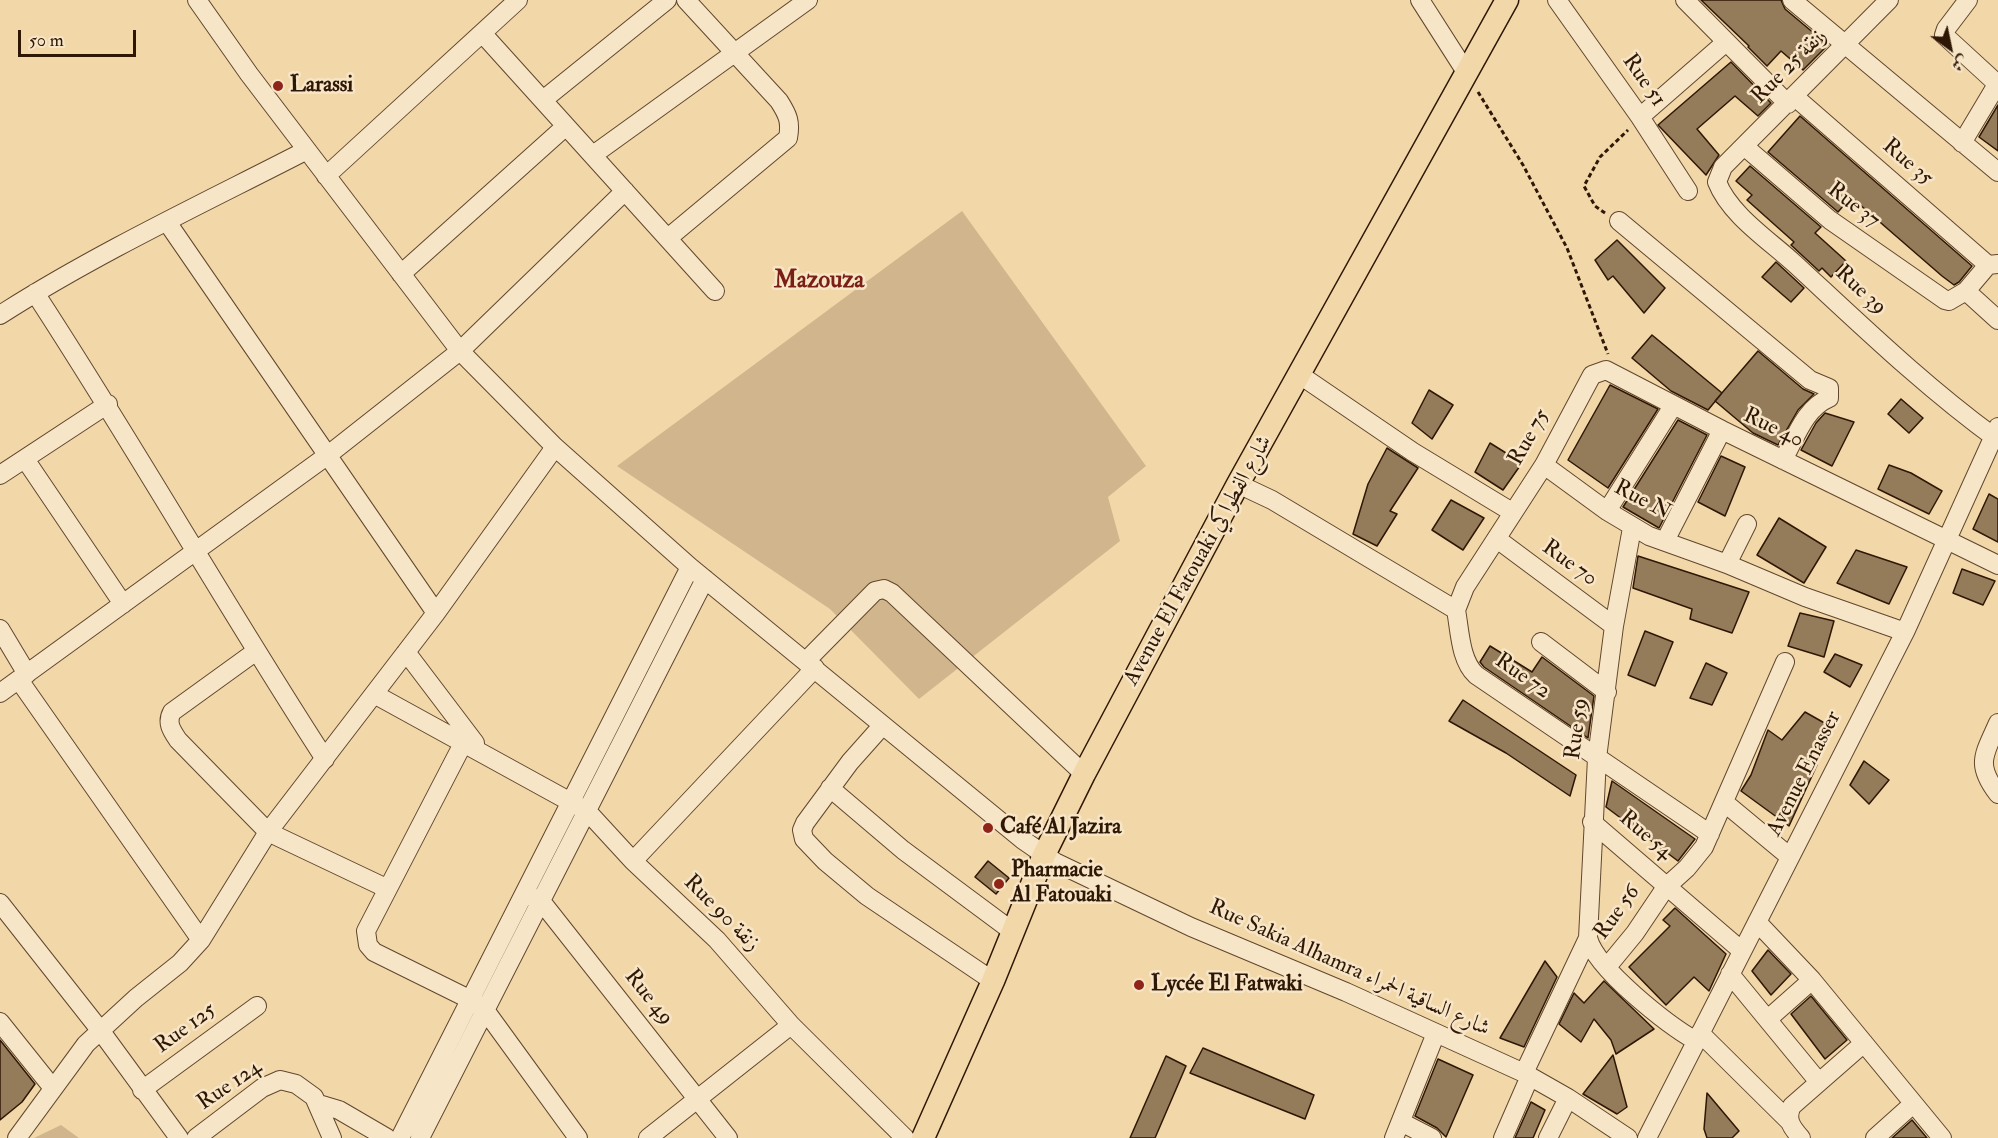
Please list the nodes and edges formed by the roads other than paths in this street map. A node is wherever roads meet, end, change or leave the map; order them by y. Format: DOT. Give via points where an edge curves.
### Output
graph roads {
  1 [pos="197,0"];
  2 [pos="518,0"];
  3 [pos="667,0"];
  4 [pos="686,0"];
  5 [pos="808,0"];
  6 [pos="1420,0"];
  7 [pos="1507,0"];
  8 [pos="1557,0"];
  9 [pos="1685,0"];
  10 [pos="1792,0"];
  11 [pos="1890,0"];
  12 [pos="1968,0"];
  13 [pos="482,33"];
  14 [pos="1726,42"];
  15 [pos="1845,46"];
  16 [pos="734,53"];
  17 [pos="1466,72"];
  18 [pos="543,99"];
  19 [pos="1792,100"];
  20 [pos="1640,117"];
  21 [pos="566,126"];
  22 [pos="1962,143"];
  23 [pos="1744,146"];
  24 [pos="307,150"];
  25 [pos="593,155"];
  26 [pos="1723,167"];
  27 [pos="1998,172"];
  28 [pos="326,176"];
  29 [pos="625,191"];
  30 [pos="1688,191"];
  31 [pos="1619,221"];
  32 [pos="167,222"];
  33 [pos="668,238"];
  34 [pos="1993,265"];
  35 [pos="401,274"];
  36 [pos="715,291"];
  37 [pos="1966,291"];
  38 [pos="36,292"];
  39 [pos="0,315"];
  40 [pos="1998,321"];
  41 [pos="460,351"];
  42 [pos="1615,373"];
  43 [pos="1300,375"];
  44 [pos="108,404"];
  45 [pos="1673,406"];
  46 [pos="1722,430"];
  47 [pos="1996,435"];
  48 [pos="555,447"];
  49 [pos="328,455"];
  50 [pos="25,459"];
  51 [pos="1783,460"];
  52 [pos="1544,465"];
  53 [pos="0,475"];
  54 [pos="1238,484"];
  55 [pos="1512,512"];
  56 [pos="1607,512"];
  57 [pos="1747,524"];
  58 [pos="1632,528"];
  59 [pos="1497,539"];
  60 [pos="1947,539"];
  61 [pos="1665,541"];
  62 [pos="194,552"];
  63 [pos="1727,564"];
  64 [pos="1998,565"];
  65 [pos="690,567"];
  66 [pos="705,579"];
  67 [pos="123,604"];
  68 [pos="1456,610"];
  69 [pos="436,613"];
  70 [pos="1614,626"];
  71 [pos="0,629"];
  72 [pos="1905,632"];
  73 [pos="1541,642"];
  74 [pos="255,652"];
  75 [pos="406,652"];
  76 [pos="1785,662"];
  77 [pos="810,665"];
  78 [pos="23,677"];
  79 [pos="1607,692"];
  80 [pos="0,693"];
  81 [pos="374,694"];
  82 [pos="1998,723"];
  83 [pos="882,726"];
  84 [pos="465,737"];
  85 [pos="1597,758"];
  86 [pos="325,759"];
  87 [pos="1084,774"];
  88 [pos="830,788"];
  89 [pos="1998,794"];
  90 [pos="1725,803"];
  91 [pos="579,806"];
  92 [pos="1592,822"];
  93 [pos="268,832"];
  94 [pos="1710,834"];
  95 [pos="1044,855"];
  96 [pos="1790,857"];
  97 [pos="633,861"];
  98 [pos="1666,887"];
  99 [pos="386,888"];
  100 [pos="533,897"];
  101 [pos="0,903"];
  102 [pos="1757,922"];
  103 [pos="1012,931"];
  104 [pos="1588,938"];
  105 [pos="201,940"];
  106 [pos="1742,951"];
  107 [pos="1608,967"];
  108 [pos="1730,974"];
  109 [pos="1812,980"];
  110 [pos="993,981"];
  111 [pos="478,1005"];
  112 [pos="257,1006"];
  113 [pos="1768,1019"];
  114 [pos="0,1022"];
  115 [pos="791,1025"];
  116 [pos="99,1030"];
  117 [pos="1436,1034"];
  118 [pos="1698,1037"];
  119 [pos="1864,1043"];
  120 [pos="1527,1074"];
  121 [pos="1818,1081"];
  122 [pos="52,1087"];
  123 [pos="142,1090"];
  124 [pos="1568,1098"];
  125 [pos="697,1100"];
  126 [pos="320,1104"];
  127 [pos="1913,1104"];
  128 [pos="1397,1130"];
  129 [pos="1793,1132"];
  130 [pos="17,1138"];
  131 [pos="179,1138"];
  132 [pos="196,1138"];
  133 [pos="332,1138"];
  134 [pos="387,1138"];
  135 [pos="400,1138"];
  136 [pos="420,1138"];
  137 [pos="578,1138"];
  138 [pos="648,1138"];
  139 [pos="728,1138"];
  140 [pos="905,1138"];
  141 [pos="922,1138"];
  142 [pos="1432,1138"];
  143 [pos="1503,1138"];
  144 [pos="1548,1138"];
  145 [pos="1628,1138"];
  146 [pos="1647,1138"];
  147 [pos="1875,1138"];
  148 [pos="1942,1138"];
  1 -- 24 [label="street, Rue Sakia Alhamra شارع الساقية الحمراء"];
  2 -- 13 [label="street"];
  3 -- 18 [label="street"];
  4 -- 16 [label="street"];
  5 -- 16 [label="street"];
  6 -- 17 [label="street"];
  7 -- 17 [label="main road, Avenue El Fatouaki شارع الفطواكي"];
  8 -- 20 [label="street, Rue 51"];
  9 -- 14 [label="street, Rue 35"];
  10 -- 15 [label="street"];
  11 -- 15 [label="street, Rue 25 زنقة"];
  12 -- 22 [label="street" via="1944,35 1996,86"];
  13 -- 18 [label="street"];
  13 -- 28 [label="street"];
  14 -- 19 [label="street, Rue 35"];
  14 -- 20 [label="street"];
  15 -- 19 [label="street, Rue 25 زنقة"];
  15 -- 22 [label="street"];
  16 -- 25 [label="street"];
  16 -- 33 [label="street" via="789,115 788,138"];
  17 -- 43 [label="main road, Avenue El Fatouaki شارع الفطواكي"];
  18 -- 21 [label="street"];
  19 -- 23 [label="street, Rue 25 زنقة"];
  19 -- 34 [label="street, Rue 35"];
  20 -- 30 [label="street, Rue 51"];
  21 -- 25 [label="street"];
  21 -- 35 [label="street"];
  22 -- 27 [label="street"];
  23 -- 26 [label="street, Rue 25 زنقة"];
  23 -- 37 [label="street, Rue 37" via="1830,220 1939,296 1949,301"];
  24 -- 28 [label="street, Rue Sakia Alhamra شارع الساقية الحمراء"];
  24 -- 32 [label="street"];
  25 -- 29 [label="street"];
  26 -- 47 [label="street, Rue 39" via="1717,177 1718,185 1738,212 1938,396"];
  28 -- 35 [label="street, Rue Sakia Alhamra شارع الساقية الحمراء"];
  29 -- 33 [label="street"];
  29 -- 41 [label="street"];
  31 -- 51 [label="street" via="1810,380 1829,388 1829,398 1810,411"];
  32 -- 38 [label="street"];
  32 -- 49 [label="street"];
  33 -- 36 [label="street"];
  34 -- 37 [label="street"];
  35 -- 41 [label="street, Rue Sakia Alhamra شارع الساقية الحمراء"];
  37 -- 40 [label="street"];
  38 -- 39 [label="street"];
  38 -- 44 [label="street"];
  41 -- 48 [label="street, Rue Sakia Alhamra شارع الساقية الحمراء"];
  41 -- 49 [label="street"];
  42 -- 45 [label="street, Rue 40"];
  42 -- 52 [label="street, Rue 75" via="1599,371 1592,375"];
  43 -- 54 [label="main road, Avenue El Fatouaki شارع الفطواكي"];
  43 -- 55 [label="street" via="1413,452"];
  44 -- 50 [label="street"];
  44 -- 62 [label="street"];
  45 -- 46 [label="street, Rue 40"];
  45 -- 56 [label="street"];
  46 -- 51 [label="street, Rue 40"];
  46 -- 61 [label="street"];
  47 -- 60 [label="street, Avenue Enasser"];
  48 -- 65 [label="street, Rue Sakia Alhamra شارع الساقية الحمراء"];
  48 -- 69 [label="street"];
  49 -- 62 [label="street"];
  49 -- 69 [label="street"];
  50 -- 53 [label="street"];
  50 -- 67 [label="street"];
  51 -- 60 [label="street, Rue 40"];
  52 -- 55 [label="street, Rue 75"];
  52 -- 56 [label="street, Rue N"];
  54 -- 68 [label="street" via="1272,500"];
  54 -- 87 [label="main road, Avenue El Fatouaki شارع الفطواكي"];
  55 -- 59 [label="street, Rue 75"];
  56 -- 58 [label="street, Rue N"];
  57 -- 63 [label="street"];
  58 -- 61 [label="street, Rue N"];
  58 -- 70 [label="street, Rue 59"];
  59 -- 68 [label="street, Rue 75" via="1465,587"];
  59 -- 70 [label="street, Rue 70"];
  60 -- 64 [label="street, Rue 40"];
  60 -- 72 [label="street, Avenue Enasser"];
  61 -- 63 [label="street, Rue N"];
  62 -- 67 [label="street"];
  62 -- 74 [label="street"];
  63 -- 72 [label="street, Rue N"];
  65 -- 66 [label="street, Rue Sakia Alhamra شارع الساقية الحمراء"];
  65 -- 91 [label="street"];
  66 -- 77 [label="street, Rue Sakia Alhamra شارع الساقية الحمراء"];
  66 -- 91 [label="street"];
  67 -- 78 [label="street"];
  68 -- 85 [label="street, Rue 72" via="1468,667"];
  69 -- 75 [label="street"];
  70 -- 79 [label="street, Rue 59"];
  71 -- 78 [label="street"];
  72 -- 96 [label="street, Avenue Enasser"];
  73 -- 79 [label="street"];
  74 -- 86 [label="street"];
  74 -- 93 [label="street" via="172,712 169,721 178,740"];
  75 -- 81 [label="street"];
  75 -- 84 [label="street"];
  76 -- 90 [label="street, Rue 56"];
  77 -- 83 [label="street, Rue Sakia Alhamra شارع الساقية الحمراء"];
  77 -- 87 [label="street" via="875,591 884,589"];
  77 -- 97 [label="street"];
  78 -- 80 [label="street"];
  78 -- 105 [label="street"];
  79 -- 85 [label="street, Rue 59"];
  81 -- 84 [label="street"];
  81 -- 86 [label="street"];
  82 -- 89 [label="street" via="1982,765"];
  83 -- 88 [label="street"];
  83 -- 95 [label="street, Rue Sakia Alhamra شارع الساقية الحمراء"];
  84 -- 91 [label="street, Rue 90 زنقة" via="482,751"];
  84 -- 99 [label="street"];
  85 -- 92 [label="street, Rue 59"];
  85 -- 94 [label="street, Rue 72"];
  86 -- 93 [label="street"];
  87 -- 95 [label="main road, Avenue El Fatouaki شارع الفطواكي"];
  88 -- 103 [label="street" via="903,850"];
  88 -- 110 [label="street" via="805,823 802,835 806,843 867,896"];
  90 -- 94 [label="street, Rue 56"];
  90 -- 96 [label="street"];
  91 -- 97 [label="street, Rue 90 زنقة"];
  91 -- 100 [label="street"];
  92 -- 98 [label="street, Rue 54"];
  92 -- 104 [label="street, Rue 59"];
  93 -- 99 [label="street"];
  93 -- 105 [label="street"];
  94 -- 98 [label="street, Rue 56" via="1699,855"];
  95 -- 103 [label="main road, Avenue El Fatouaki شارع الفطواكي"];
  95 -- 117 [label="street, Rue Sakia Alhamra شارع الساقية الحمراء" via="1191,927"];
  96 -- 102 [label="street, Avenue Enasser"];
  97 -- 115 [label="street, Rue 90 زنقة" via="717,940"];
  98 -- 106 [label="street, Rue 54"];
  98 -- 107 [label="street, Rue 56"];
  99 -- 111 [label="street" via="366,931 368,945 374,952"];
  100 -- 111 [label="street"];
  100 -- 125 [label="street, Rue 49"];
  101 -- 116 [label="street"];
  102 -- 106 [label="street, Avenue Enasser"];
  102 -- 109 [label="street"];
  103 -- 110 [label="main road, Avenue El Fatouaki شارع الفطواكي"];
  104 -- 107 [label="street" via="1594,953"];
  104 -- 120 [label="street"];
  105 -- 116 [label="street" via="180,963"];
  106 -- 108 [label="street, Avenue Enasser"];
  107 -- 118 [label="street" via="1675,1029"];
  108 -- 113 [label="street"];
  108 -- 118 [label="street, Avenue Enasser"];
  109 -- 113 [label="street"];
  109 -- 119 [label="street"];
  110 -- 141 [label="main road, Avenue El Fatouaki شارع الفطواكي"];
  111 -- 135 [label="street"];
  111 -- 136 [label="street"];
  111 -- 137 [label="street"];
  112 -- 123 [label="street, Rue 125"];
  113 -- 121 [label="street"];
  114 -- 122 [label="street"];
  115 -- 125 [label="street"];
  115 -- 140 [label="street, Rue 90 زنقة"];
  116 -- 122 [label="street"];
  116 -- 123 [label="street"];
  117 -- 120 [label="street, Rue Sakia Alhamra شارع الساقية الحمراء"];
  117 -- 128 [label="street"];
  118 -- 129 [label="street"];
  118 -- 146 [label="street, Avenue Enasser"];
  119 -- 121 [label="street"];
  119 -- 127 [label="street"];
  120 -- 124 [label="street, Rue Sakia Alhamra شارع الساقية الحمراء"];
  120 -- 143 [label="street"];
  121 -- 129 [label="street" via="1788,1113"];
  122 -- 130 [label="street"];
  123 -- 131 [label="street"];
  124 -- 144 [label="street"];
  124 -- 145 [label="street, Rue Sakia Alhamra شارع الساقية الحمراء"];
  125 -- 138 [label="street"];
  125 -- 139 [label="street, Rue 49"];
  126 -- 132 [label="street, Rue 124" via="306,1090 280,1080"];
  126 -- 133 [label="street"];
  126 -- 134 [label="street" via="339,1110"];
  127 -- 147 [label="street"];
  127 -- 148 [label="street"];
  128 -- 142 [label="street"];
}
